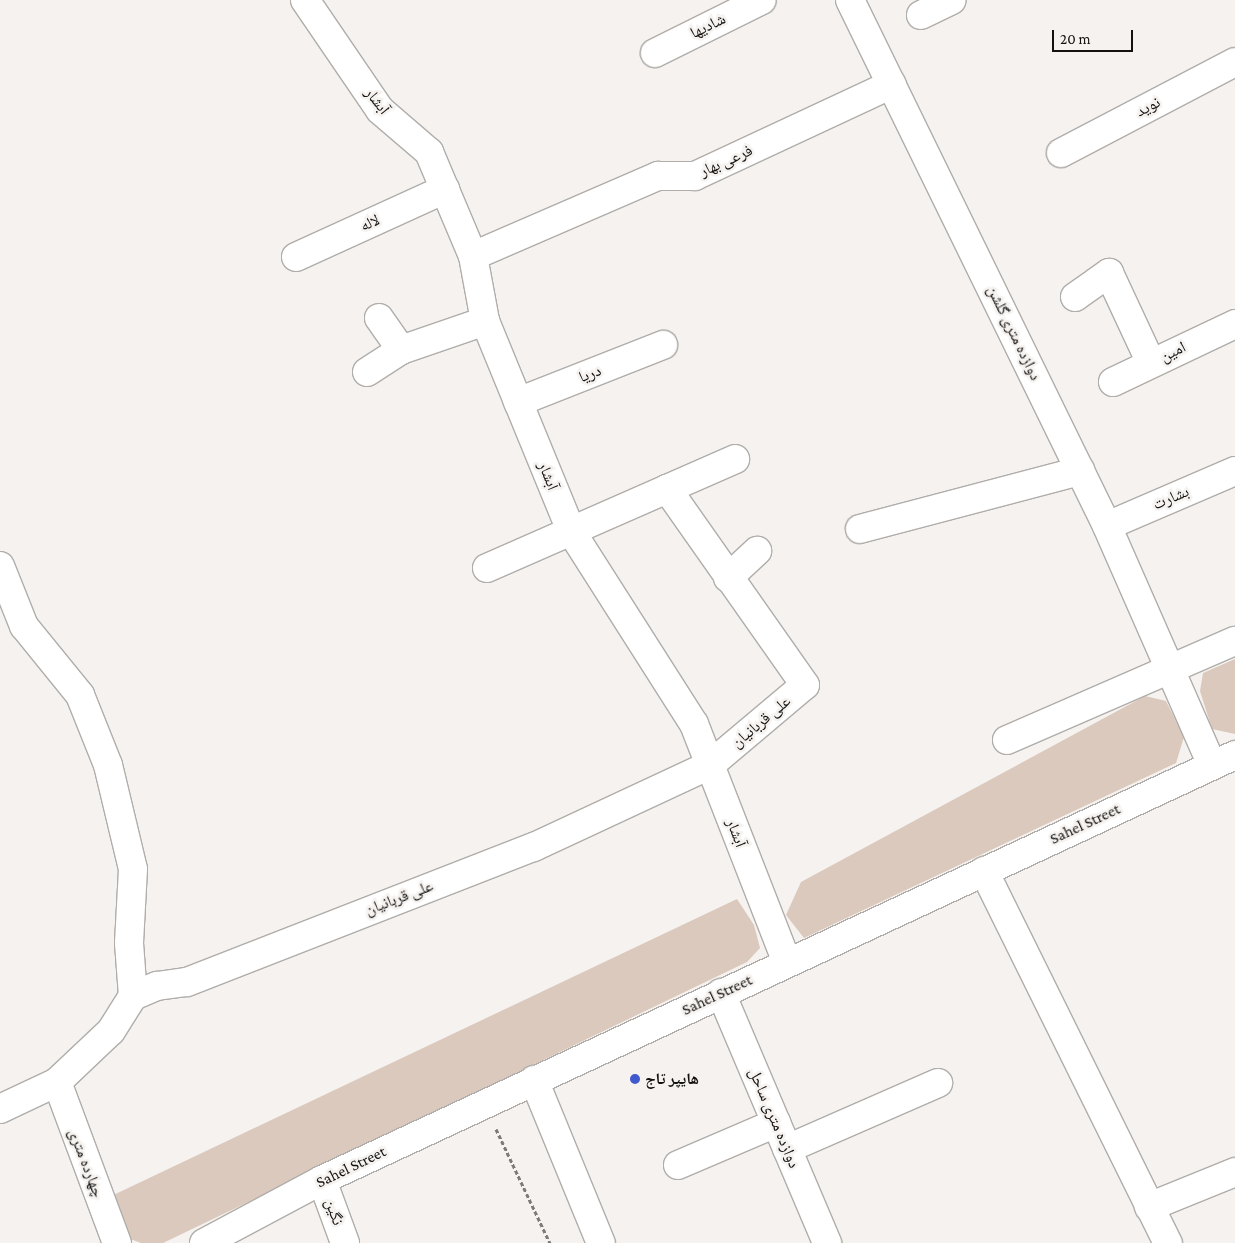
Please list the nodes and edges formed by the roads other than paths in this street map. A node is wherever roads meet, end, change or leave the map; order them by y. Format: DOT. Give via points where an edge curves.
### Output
graph roads {
  1 [pos="305,0"];
  2 [pos="762,0"];
  3 [pos="850,0"];
  4 [pos="952,0"];
  5 [pos="921,15"];
  6 [pos="655,53"];
  7 [pos="1235,62"];
  8 [pos="892,84"];
  9 [pos="1061,153"];
  10 [pos="445,189"];
  11 [pos="473,256"];
  12 [pos="296,257"];
  13 [pos="1075,297"];
  14 [pos="379,318"];
  15 [pos="484,321"];
  16 [pos="1235,324"];
  17 [pos="663,345"];
  18 [pos="401,350"];
  19 [pos="1151,363"];
  20 [pos="367,372"];
  21 [pos="1113,382"];
  22 [pos="518,402"];
  23 [pos="735,459"];
  24 [pos="1080,471"];
  25 [pos="1235,471"];
  26 [pos="666,489"];
  27 [pos="1107,526"];
  28 [pos="860,529"];
  29 [pos="571,531"];
  30 [pos="757,551"];
  31 [pos="0,566"];
  32 [pos="487,568"];
  33 [pos="728,578"];
  34 [pos="1235,642"];
  35 [pos="1173,669"];
  36 [pos="1007,740"];
  37 [pos="1224,760"];
  38 [pos="710,764"];
  39 [pos="984,871"];
  40 [pos="787,962"];
  41 [pos="721,993"];
  42 [pos="133,996"];
  43 [pos="534,1080"];
  44 [pos="56,1082"];
  45 [pos="938,1083"];
  46 [pos="0,1109"];
  47 [pos="776,1123"];
  48 [pos="787,1149"];
  49 [pos="678,1165"];
  50 [pos="1235,1172"];
  51 [pos="322,1180"];
  52 [pos="1150,1207"];
  53 [pos="1165,1242"];
  54 [pos="117,1243"];
  55 [pos="204,1243"];
  56 [pos="345,1243"];
  57 [pos="601,1243"];
  58 [pos="827,1243"];
  1 -- 10 [label="street, آبشار" via="380,110 429,152"];
  2 -- 6 [label="street, شادیها"];
  3 -- 8 [label="street, دوازده متری گلشن"];
  4 -- 5 [label="street"];
  7 -- 9 [label="street, نوید"];
  8 -- 11 [label="street, فرعی بهار" via="695,176 658,176"];
  8 -- 24 [label="street, دوازده متری گلشن"];
  10 -- 11 [label="street, آبشار"];
  10 -- 12 [label="street, لاله"];
  11 -- 15 [label="street, آبشار"];
  13 -- 19 [label="street" via="1109,273"];
  14 -- 18 [label="street"];
  15 -- 18 [label="street"];
  15 -- 22 [label="street, آبشار"];
  16 -- 19 [label="street, امین"];
  17 -- 22 [label="street, دریا"];
  18 -- 20 [label="street"];
  19 -- 21 [label="street, امین"];
  22 -- 29 [label="street, آبشار"];
  23 -- 26 [label="street"];
  24 -- 27 [label="street, دوازده متری گلشن"];
  24 -- 28 [label="street"];
  25 -- 27 [label="street, بشارت"];
  26 -- 29 [label="street"];
  26 -- 33 [label="street"];
  27 -- 35 [label="street, دوازده متری گلشن"];
  29 -- 32 [label="street"];
  29 -- 38 [label="street, آبشار" via="694,724"];
  30 -- 33 [label="street"];
  31 -- 42 [label="street" via="24,626 80,695 108,765 133,868 128,943"];
  33 -- 38 [label="street, علی قربانیان" via="805,685"];
  34 -- 35 [label="street"];
  35 -- 36 [label="street"];
  35 -- 37 [label="street, دوازده متری گلشن"];
  37 -- 39 [label="street, Sahel Street"];
  38 -- 40 [label="street, آبشار"];
  38 -- 42 [label="street, علی قربانیان" via="534,848 186,982 157,986"];
  39 -- 40 [label="street, Sahel Street"];
  39 -- 52 [label="street"];
  40 -- 41 [label="street, Sahel Street"];
  41 -- 43 [label="street, Sahel Street"];
  41 -- 47 [label="street, دوازده متری ساحل"];
  42 -- 44 [label="street" via="111,1031"];
  43 -- 51 [label="street, Sahel Street"];
  43 -- 57 [label="street"];
  44 -- 46 [label="street"];
  44 -- 54 [label="street, چهارده متری"];
  45 -- 48 [label="street"];
  47 -- 48 [label="street, دوازده متری ساحل"];
  47 -- 49 [label="street"];
  48 -- 58 [label="street, دوازده متری ساحل"];
  50 -- 52 [label="street"];
  51 -- 55 [label="street, Sahel Street"];
  51 -- 56 [label="street, نگین"];
  52 -- 53 [label="street"];
}
